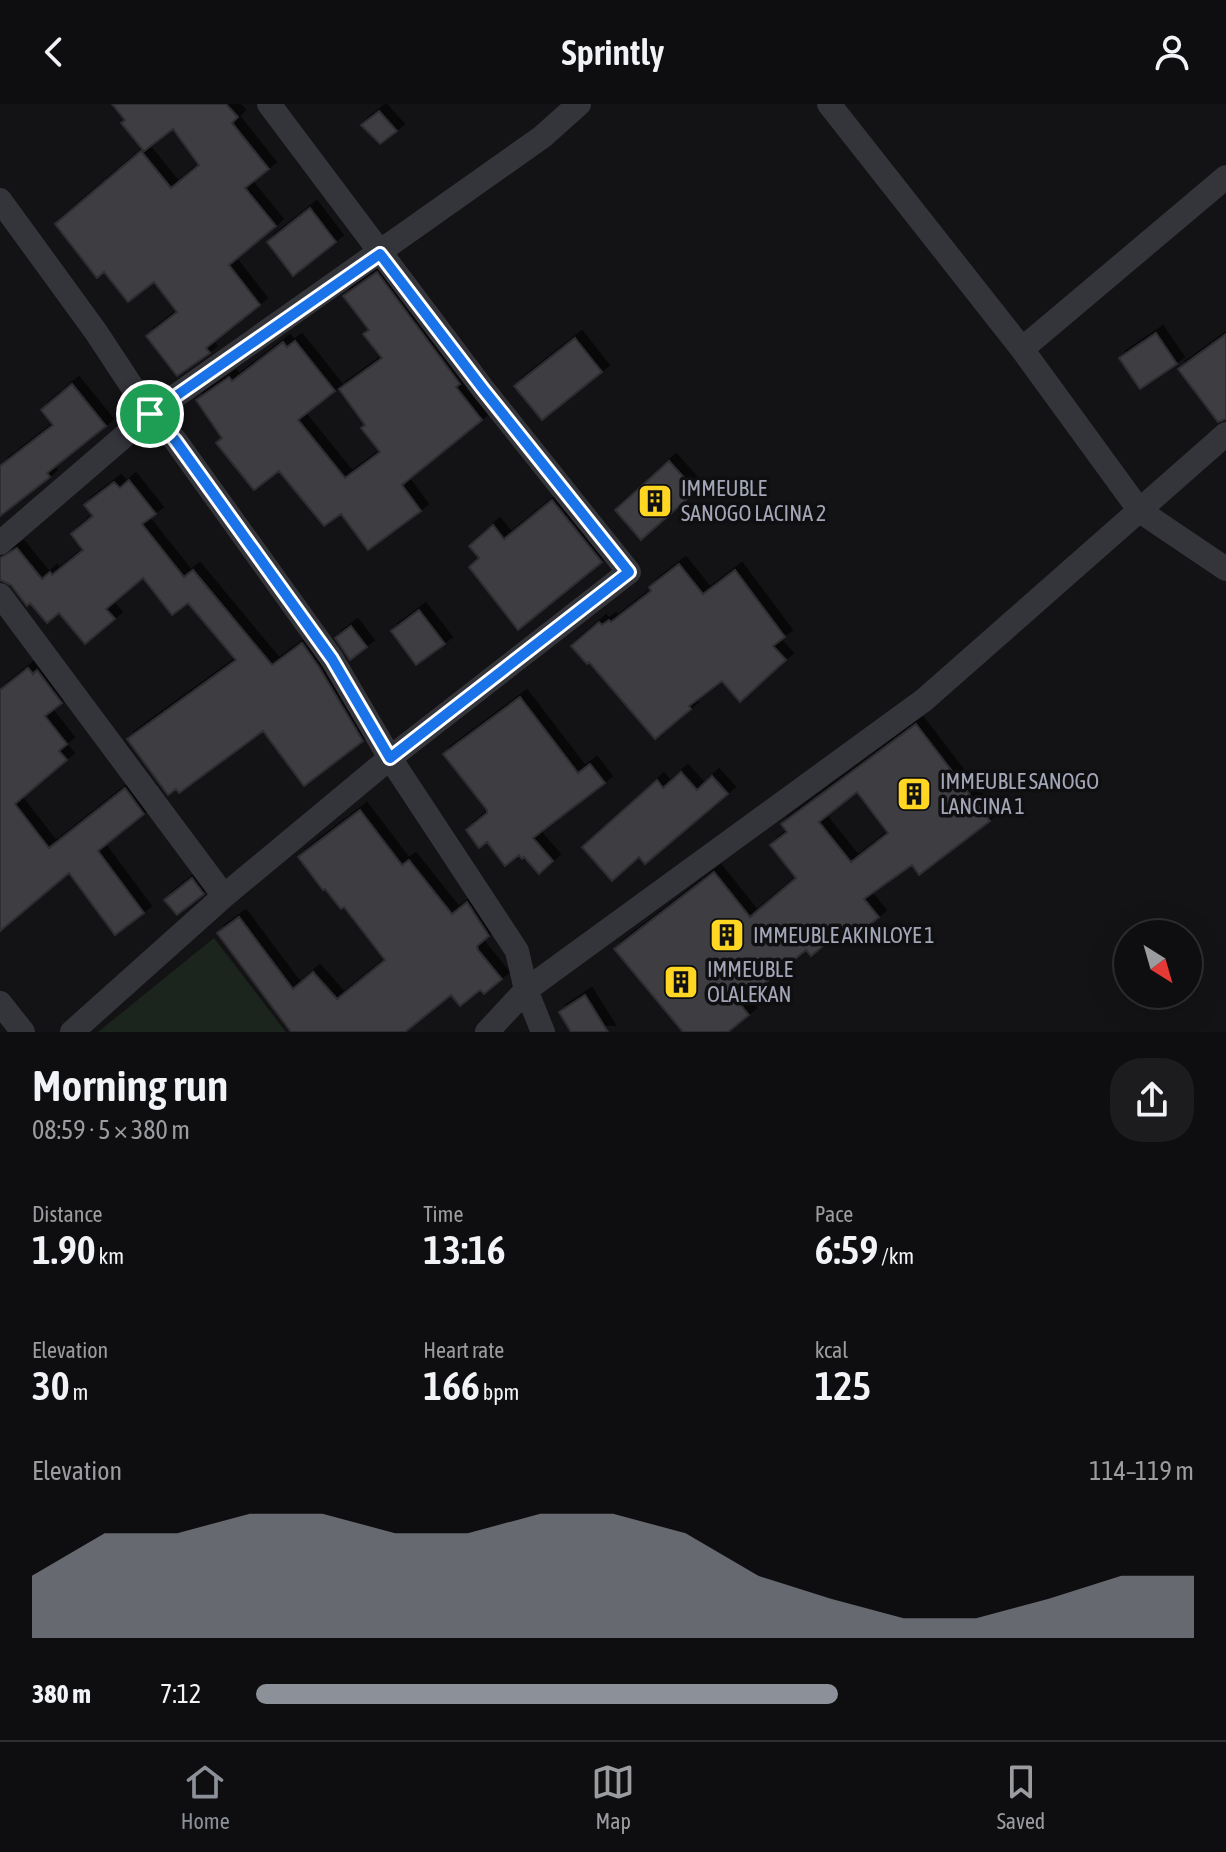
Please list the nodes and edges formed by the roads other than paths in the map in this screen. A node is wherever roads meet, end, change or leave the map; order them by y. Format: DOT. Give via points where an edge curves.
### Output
graph roads {
  1 [pos="269,104"];
  2 [pos="579,104"];
  3 [pos="829,104"];
  4 [pos="1226,177"];
  5 [pos="0,200"];
  6 [pos="380,254"];
  7 [pos="1022,349"];
  8 [pos="150,414"];
  9 [pos="1226,434"];
  10 [pos="1140,511"];
  11 [pos="0,543"];
  12 [pos="1226,569"];
  13 [pos="0,595"];
  14 [pos="390,758"];
  15 [pos="224,896"];
  16 [pos="526,990"];
  17 [pos="0,1003"];
  18 [pos="23,1032"];
  19 [pos="72,1032"];
  20 [pos="487,1032"];
  21 [pos="543,1032"];
  1 -- 6 [label="street"];
  2 -- 6 [label="street" via="542,137"];
  3 -- 7 [label="street"];
  4 -- 7 [label="street"];
  5 -- 8 [label="street"];
  6 -- 8 [label="street"];
  6 -- 14 [label="street" via="629,572"];
  7 -- 10 [label="street"];
  8 -- 11 [label="street"];
  8 -- 14 [label="street" via="175,440 332,659"];
  9 -- 10 [label="street"];
  10 -- 12 [label="street"];
  10 -- 16 [label="street" via="924,700"];
  13 -- 15 [label="street"];
  14 -- 15 [label="street"];
  14 -- 16 [label="street" via="517,951"];
  15 -- 19 [label="street"];
  16 -- 20 [label="street"];
  16 -- 21 [label="street"];
  17 -- 18 [label="street"];
}
